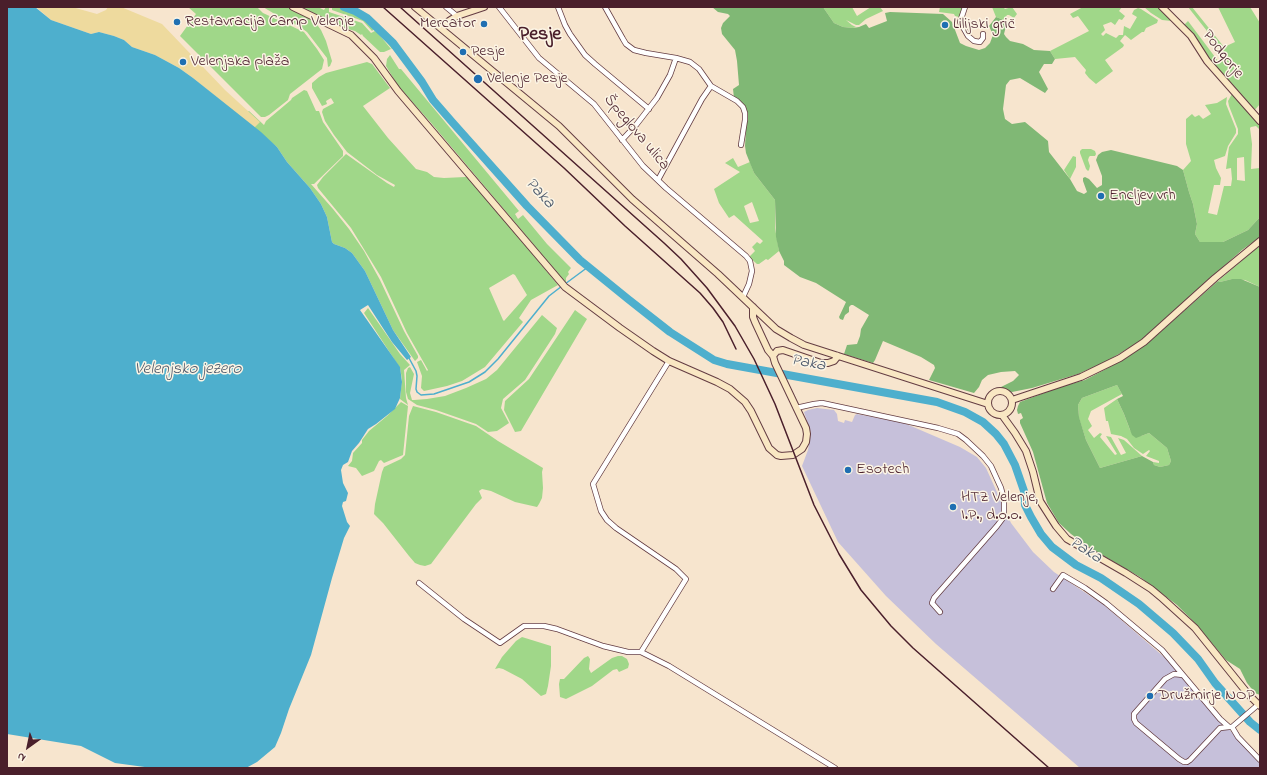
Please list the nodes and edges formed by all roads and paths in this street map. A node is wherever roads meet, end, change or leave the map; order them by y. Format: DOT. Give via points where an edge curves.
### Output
graph roads {
  1 [pos="293,7"];
  2 [pos="415,7"];
  3 [pos="446,7"];
  4 [pos="484,7"];
  5 [pos="499,7"];
  6 [pos="558,7"];
  7 [pos="605,7"];
  8 [pos="965,7"];
  9 [pos="1162,7"];
  10 [pos="457,16"];
  11 [pos="441,28"];
  12 [pos="983,34"];
  13 [pos="676,58"];
  14 [pos="711,86"];
  15 [pos="649,109"];
  16 [pos="1260,121"];
  17 [pos="622,140"];
  18 [pos="741,145"];
  19 [pos="658,180"];
  20 [pos="1260,241"];
  21 [pos="743,297"];
  22 [pos="753,307"];
  23 [pos="838,356"];
  24 [pos="774,359"];
  25 [pos="669,360"];
  26 [pos="1012,400"];
  27 [pos="988,404"];
  28 [pos="796,408"];
  29 [pos="1002,415"];
  30 [pos="419,583"];
  31 [pos="1053,589"];
  32 [pos="940,612"];
  33 [pos="641,652"];
  34 [pos="1183,675"];
  35 [pos="1259,704"];
  36 [pos="1230,727"];
  37 [pos="1260,760"];
  38 [pos="835,768"];
  1 -- 25 [label="main road" via="351,35 374,58 398,91 565,286 620,328"];
  2 -- 11 [label="main road"];
  3 -- 10 [label="street"];
  4 -- 10 [label="main road"];
  5 -- 17 [label="street, Špeglova ulica" via="539,58 594,104"];
  6 -- 15 [label="street" via="570,34 585,54"];
  7 -- 13 [label="street" via="626,44 634,50"];
  8 -- 12 [label="street" via="960,22 968,36 980,42"];
  9 -- 16 [label="main road, Podgorje" via="1191,36 1207,61"];
  10 -- 11 [label="main road"];
  11 -- 21 [label="main road" via="559,126 632,199"];
  13 -- 14 [label="street" via="696,66"];
  13 -- 15 [label="street" via="670,75"];
  14 -- 18 [label="street" via="743,107 745,120"];
  14 -- 19 [label="street"];
  15 -- 17 [label="street"];
  17 -- 19 [label="street, Špeglova ulica"];
  19 -- 21 [label="street, Špeglova ulica" via="750,261 752,271"];
  20 -- 26 [label="main road" via="1144,342 1120,358 1081,377"];
  21 -- 22 [label="main road"];
  22 -- 23 [label="main road" via="776,329 791,338"];
  22 -- 24 [label="main road" via="753,317"];
  23 -- 24 [label="main road" via="834,361 821,363 783,350 777,351"];
  23 -- 27 [label="main road"];
  24 -- 28 [label="main road"];
  25 -- 28 [label="main road" via="717,382 738,396 751,411 769,448 777,455 788,456 797,453 806,442 806,428"];
  25 -- 33 [label="street" via="593,484 601,511 607,520 676,569 686,579"];
  26 -- 27 [label="main road" via="1006,393 998,391 988,399"];
  26 -- 29 [label="main road" via="1008,412"];
  27 -- 29 [label="main road" via="993,413"];
  28 -- 32 [label="street" via="822,404 938,428 958,434 991,466 1004,500 1003,518 934,598 932,603"];
  29 -- 35 [label="main road" via="1026,451 1040,501 1067,539 1126,573 1168,603 1195,628"];
  30 -- 33 [label="street" via="500,644 524,626 544,626 603,646 628,652"];
  31 -- 34 [label="street" via="1063,575 1084,588 1162,650"];
  33 -- 38 [label="street" via="669,666"];
  34 -- 36 [label="street" via="1220,719"];
  34 -- 36 [label="street" via="1174,674 1165,679 1134,714 1136,723 1184,762 1190,760 1220,728"];
  35 -- 36 [label="street"];
  36 -- 37 [label="street"];
}
